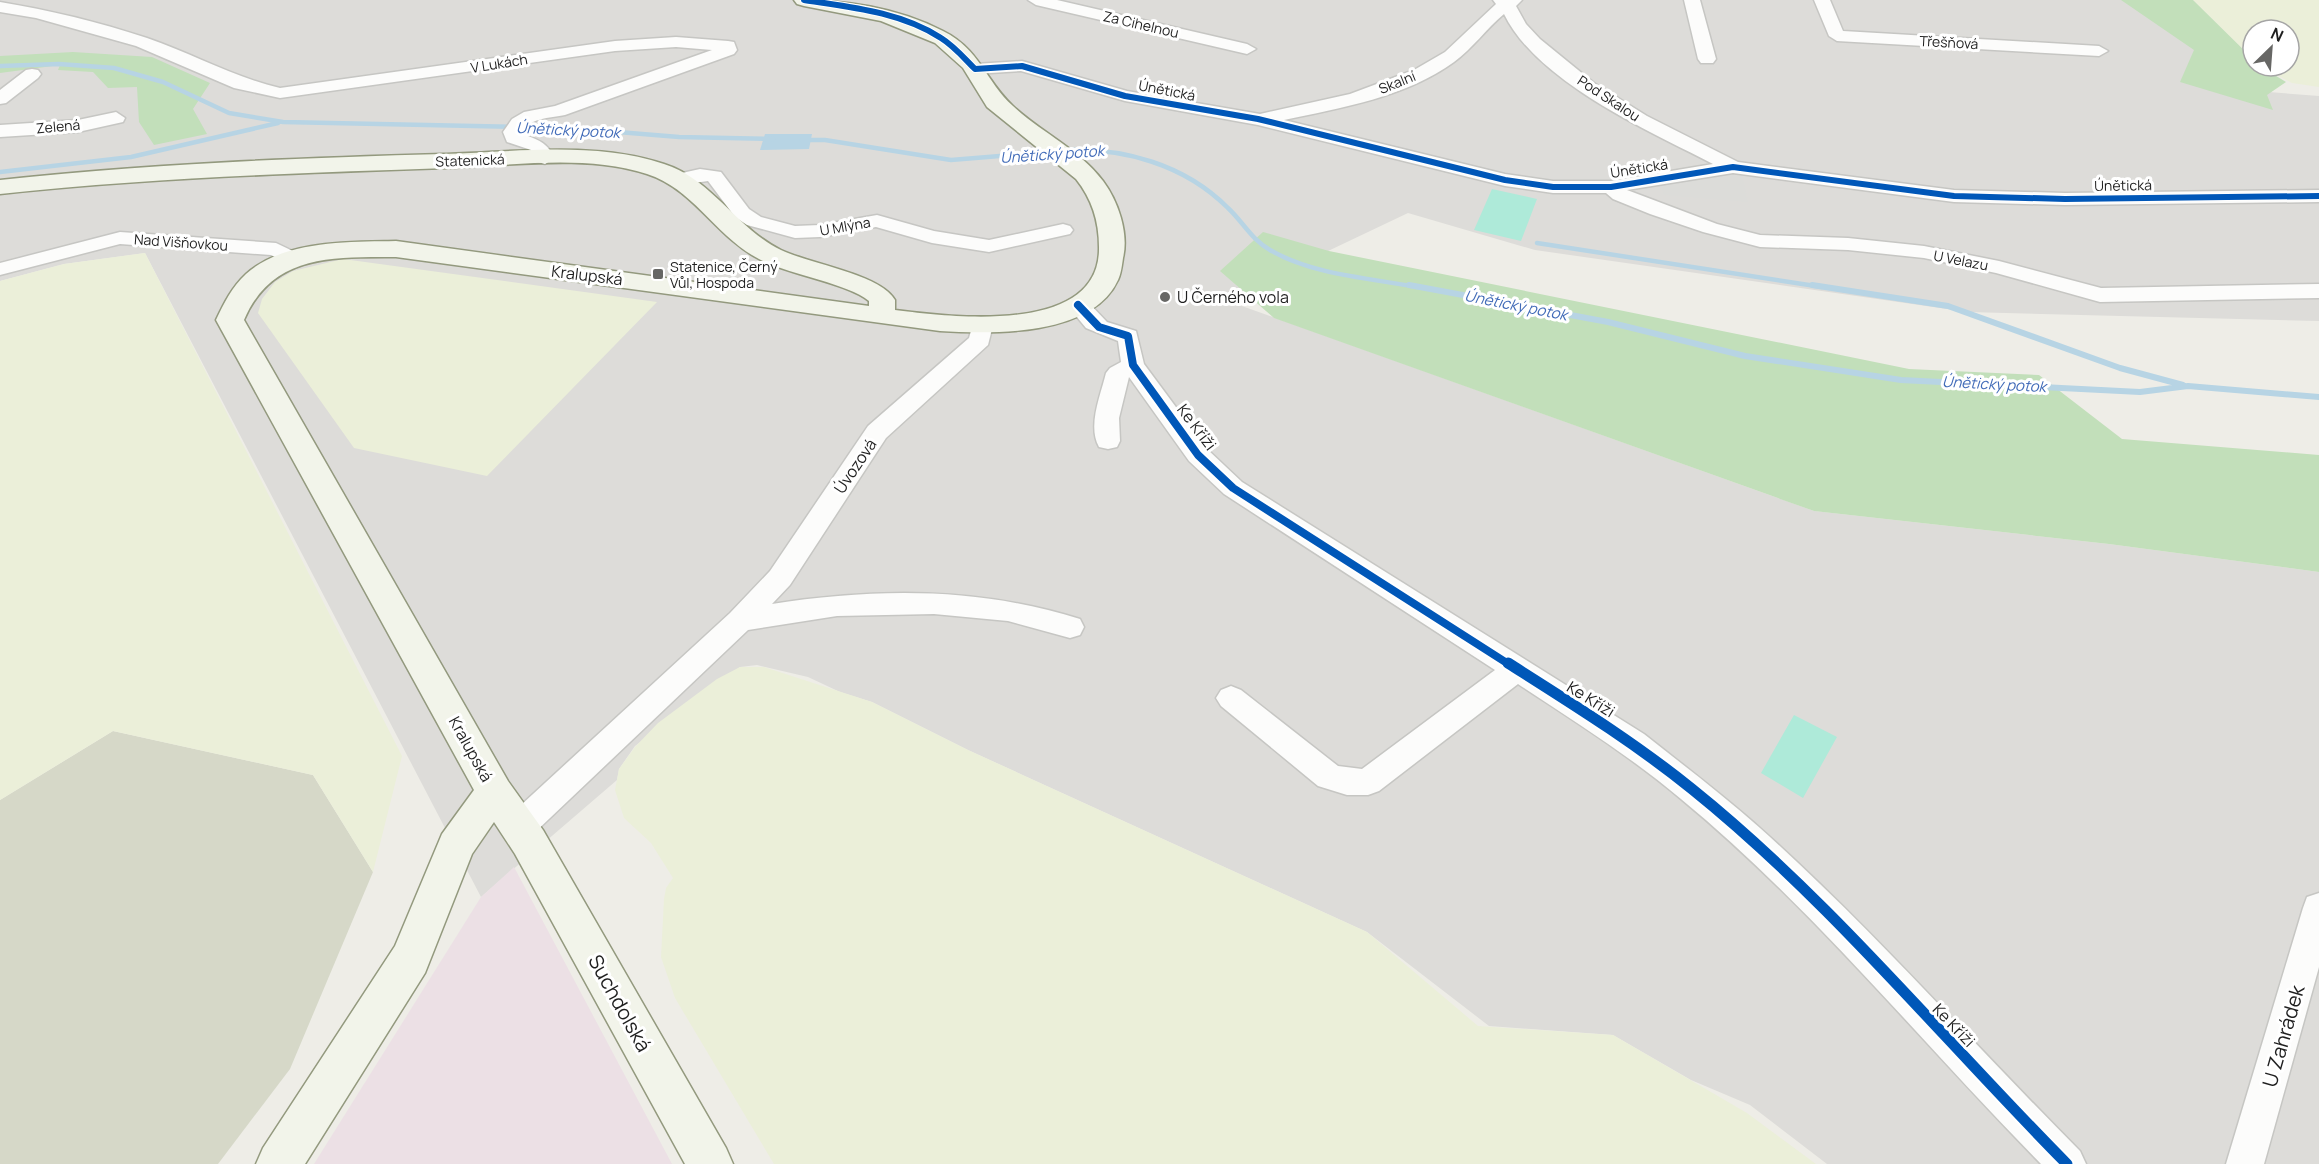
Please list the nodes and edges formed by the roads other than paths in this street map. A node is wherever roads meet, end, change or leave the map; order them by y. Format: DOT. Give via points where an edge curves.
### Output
graph roads {
  1 [pos="804,0"];
  2 [pos="1692,0"];
  3 [pos="1822,0"];
  4 [pos="1044,1"];
  5 [pos="1507,1"];
  6 [pos="0,7"];
  7 [pos="1247,49"];
  8 [pos="2099,51"];
  9 [pos="1707,59"];
  10 [pos="975,69"];
  11 [pos="32,74"];
  12 [pos="0,99"];
  13 [pos="116,118"];
  14 [pos="1258,119"];
  15 [pos="0,131"];
  16 [pos="545,158"];
  17 [pos="1733,167"];
  18 [pos="681,179"];
  19 [pos="0,187"];
  20 [pos="1611,187"];
  21 [pos="2316,200"];
  22 [pos="1063,230"];
  23 [pos="292,258"];
  24 [pos="0,269"];
  25 [pos="2319,291"];
  26 [pos="1078,305"];
  27 [pos="878,316"];
  28 [pos="982,325"];
  29 [pos="1133,365"];
  30 [pos="1108,441"];
  31 [pos="740,621"];
  32 [pos="1070,627"];
  33 [pos="1516,670"];
  34 [pos="1231,698"];
  35 [pos="495,793"];
  36 [pos="524,835"];
  37 [pos="2319,908"];
  38 [pos="279,1164"];
  39 [pos="710,1164"];
  40 [pos="2067,1164"];
  41 [pos="2245,1164"];
  1 -- 10 [label="main road, Kralupská" via="921,28 954,47"];
  2 -- 9 [label="street"];
  3 -- 8 [label="street, Třešňová" via="1837,36"];
  4 -- 7 [label="street, Za Cihelnou"];
  5 -- 14 [label="street, Skalní" via="1460,49 1394,86 1333,104"];
  5 -- 17 [label="street, Pod Skalou" via="1519,26 1588,87"];
  6 -- 16 [label="street, V Lukách" via="37,13 141,42 221,78 280,93 622,46 676,42 729,46 728,50 687,66 524,120 512,132 514,138 539,146"];
  10 -- 14 [label="street, Únětická" via="1022,66 1125,96"];
  10 -- 26 [label="main road, Kralupská" via="993,101 1081,169 1096,189 1112,238 1112,264 1096,292"];
  11 -- 12 [label="street"];
  13 -- 15 [label="street, Zelená" via="78,126"];
  14 -- 20 [label="street, Únětická" via="1505,180"];
  16 -- 18 [label="main road, Statenická" via="640,165"];
  16 -- 19 [label="main road, Statenická" via="214,168"];
  17 -- 20 [label="street, Únětická"];
  17 -- 21 [label="street, Únětická" via="1954,196"];
  18 -- 22 [label="street, U Mlýna" via="714,177 742,213 754,221 795,232 877,221 932,237 989,246"];
  18 -- 27 [label="main road, Statenická" via="740,236 757,247 809,271 874,291 883,305"];
  20 -- 25 [label="street, U Velazu" via="1620,195 1657,210 1760,241 1923,252 1999,267 2100,295"];
  23 -- 24 [label="street, Nad Višňovkou" via="276,249 120,238"];
  23 -- 27 [label="main road, Kralupská" via="334,249 396,249"];
  23 -- 35 [label="main road, Kralupská" via="258,278 236,299 230,320"];
  26 -- 28 [label="main road, Kralupská" via="1041,319"];
  26 -- 29 [label="street, Ke Kříži" via="1100,330 1128,336"];
  27 -- 28 [label="main road, Kralupská"];
  28 -- 31 [label="street, Úvozová" via="980,340 877,432 780,578"];
  29 -- 30 [label="street" via="1118,373 1107,418"];
  29 -- 33 [label="street, Ke Kříži" via="1198,455 1233,488"];
  31 -- 32 [label="street" via="838,605 936,604 1002,609"];
  31 -- 36 [label="street, Úvozová"];
  33 -- 34 [label="street" via="1368,782 1329,777"];
  33 -- 40 [label="street, Ke Kříži" via="1633,743 1725,815 1812,898"];
  35 -- 36 [label="main road, Kralupská"];
  35 -- 38 [label="main road" via="456,846 410,959"];
  36 -- 39 [label="main road, Suchdolská"];
  37 -- 41 [label="street, U Zahrádek"];
}
